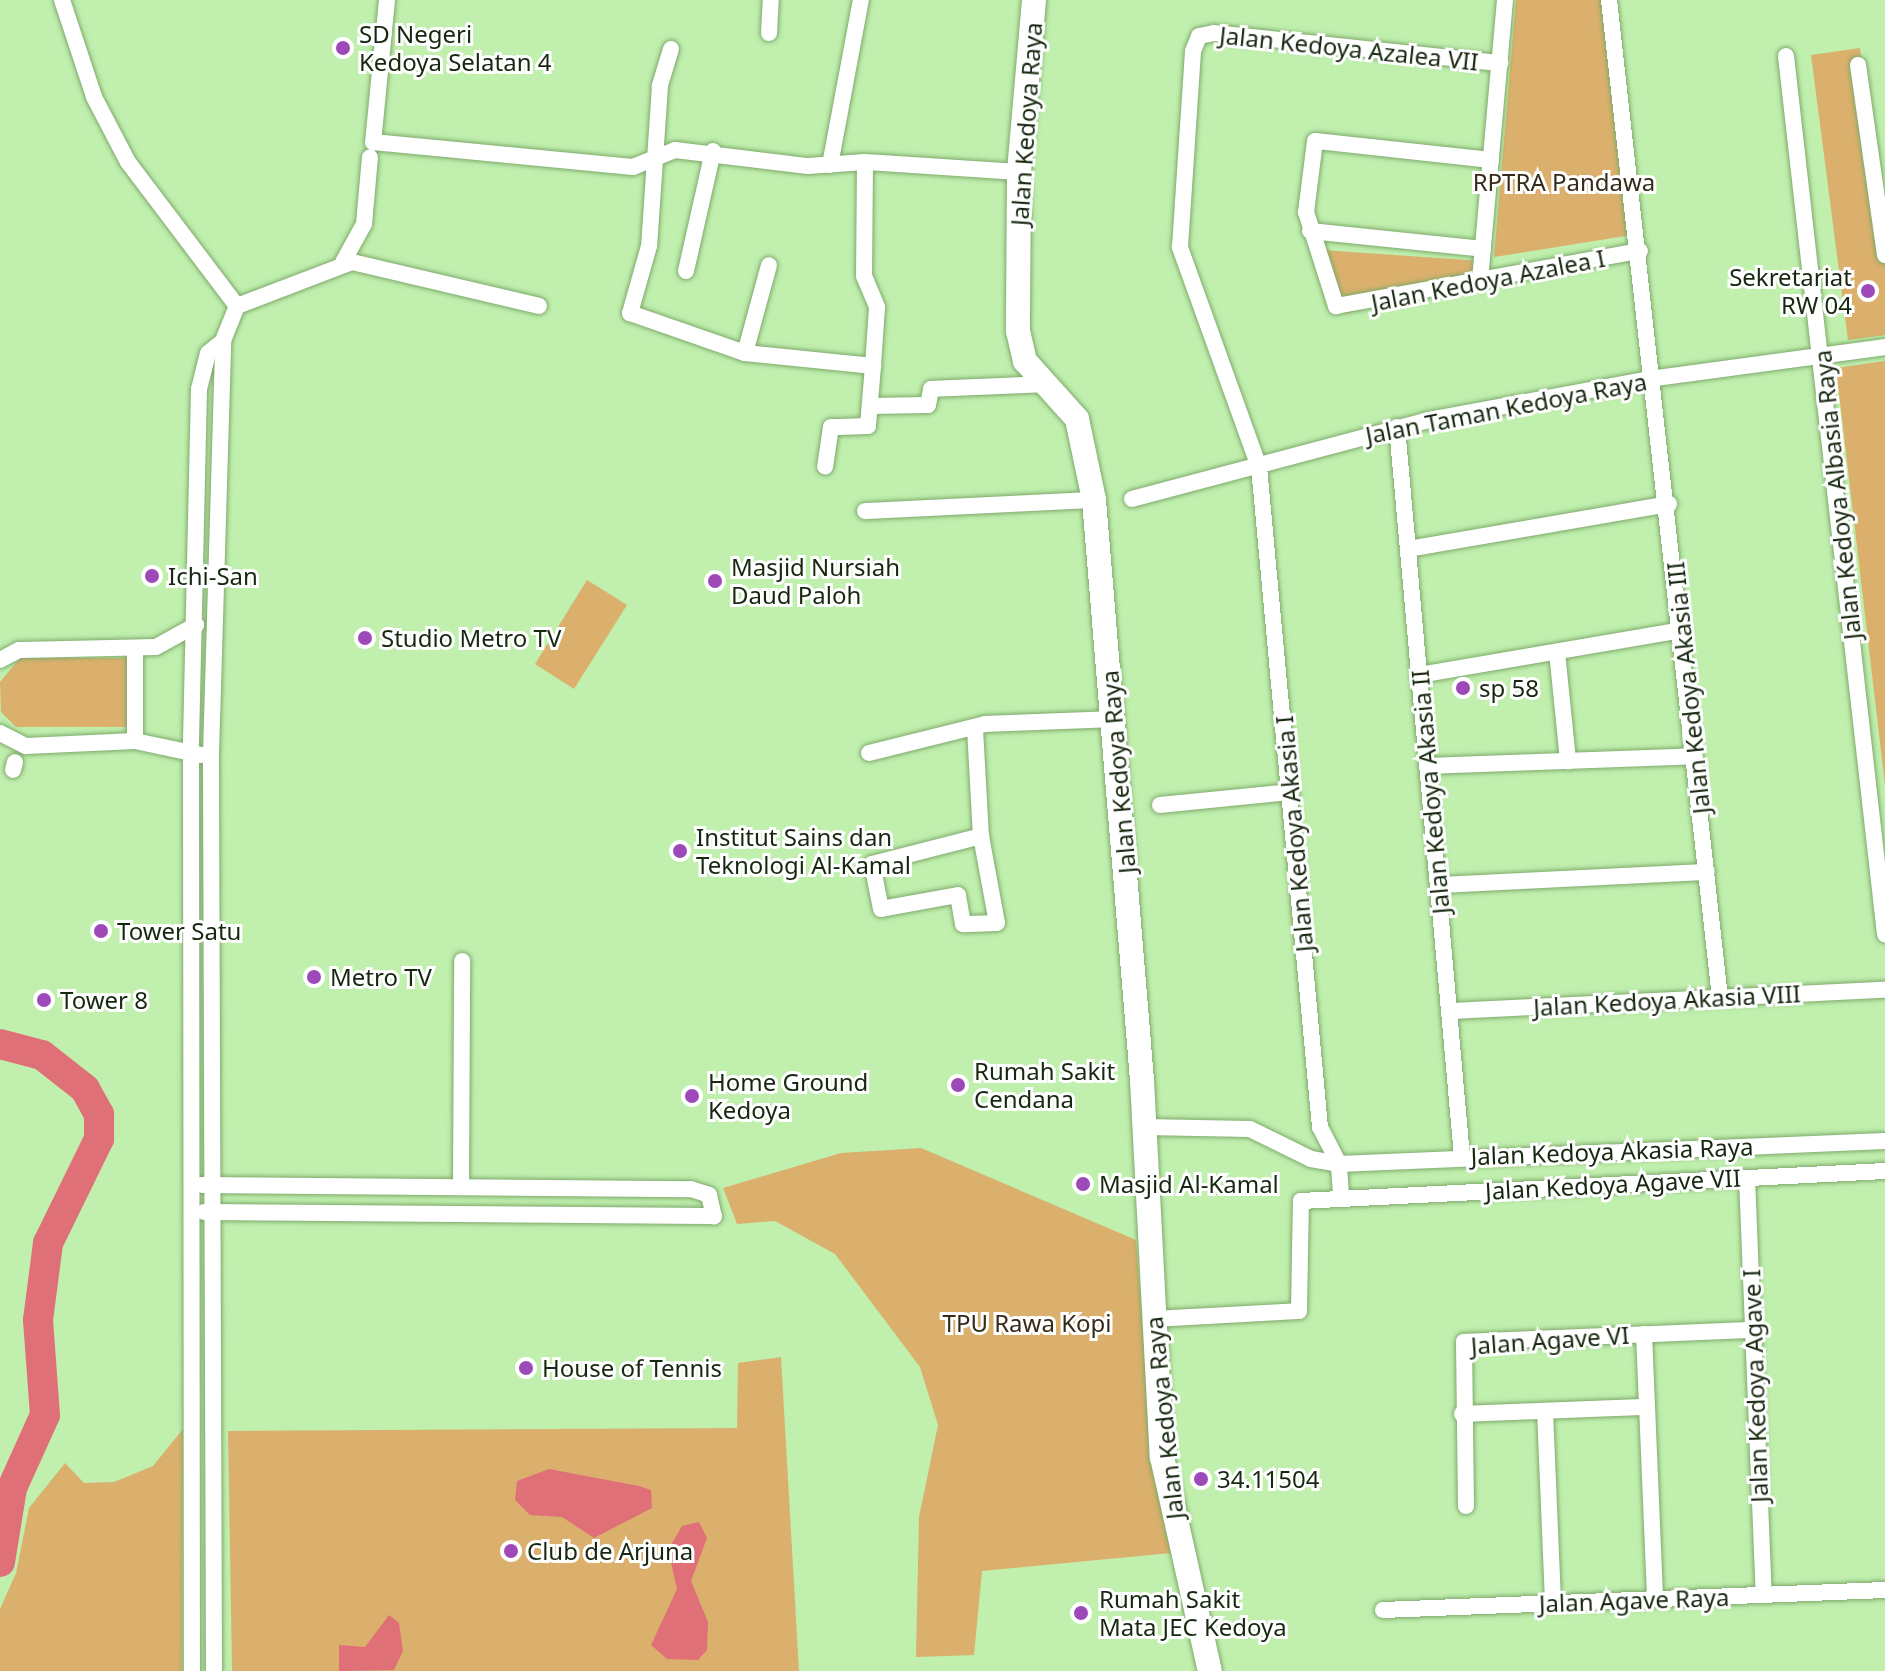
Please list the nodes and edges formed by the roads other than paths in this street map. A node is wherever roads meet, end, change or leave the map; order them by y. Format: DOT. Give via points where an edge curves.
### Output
graph roads {
  1 [pos="62,0"];
  2 [pos="387,0"];
  3 [pos="771,0"];
  4 [pos="861,0"];
  5 [pos="1034,0"];
  6 [pos="1505,0"];
  7 [pos="1609,0"];
  8 [pos="769,33"];
  9 [pos="1199,36"];
  10 [pos="671,49"];
  11 [pos="1786,56"];
  12 [pos="1500,63"];
  13 [pos="1858,65"];
  14 [pos="713,151"];
  15 [pos="370,157"];
  16 [pos="656,157"];
  17 [pos="1491,160"];
  18 [pos="865,162"];
  19 [pos="830,165"];
  20 [pos="1019,172"];
  21 [pos="1880,181"];
  22 [pos="1310,231"];
  23 [pos="1483,249"];
  24 [pos="1640,251"];
  25 [pos="1885,255"];
  26 [pos="343,262"];
  27 [pos="769,265"];
  28 [pos="686,271"];
  29 [pos="1480,280"];
  30 [pos="237,306"];
  31 [pos="539,306"];
  32 [pos="223,341"];
  33 [pos="1885,347"];
  34 [pos="745,353"];
  35 [pos="1822,355"];
  36 [pos="873,366"];
  37 [pos="1656,378"];
  38 [pos="1046,384"];
  39 [pos="870,406"];
  40 [pos="1397,427"];
  41 [pos="825,467"];
  42 [pos="1259,467"];
  43 [pos="1132,499"];
  44 [pos="1094,500"];
  45 [pos="1669,504"];
  46 [pos="865,511"];
  47 [pos="1408,549"];
  48 [pos="192,625"];
  49 [pos="213,625"];
  50 [pos="1682,630"];
  51 [pos="135,649"];
  52 [pos="1557,652"];
  53 [pos="0,660"];
  54 [pos="1419,675"];
  55 [pos="1114,719"];
  56 [pos="975,729"];
  57 [pos="0,733"];
  58 [pos="135,741"];
  59 [pos="869,753"];
  60 [pos="211,754"];
  61 [pos="191,755"];
  62 [pos="1695,756"];
  63 [pos="1568,761"];
  64 [pos="1427,766"];
  65 [pos="1291,792"];
  66 [pos="1160,805"];
  67 [pos="981,836"];
  68 [pos="1707,872"];
  69 [pos="1438,885"];
  70 [pos="1885,934"];
  71 [pos="462,961"];
  72 [pos="1885,990"];
  73 [pos="1720,997"];
  74 [pos="1449,1011"];
  75 [pos="1144,1127"];
  76 [pos="1885,1141"];
  77 [pos="1462,1157"];
  78 [pos="1339,1164"];
  79 [pos="1885,1171"];
  80 [pos="1747,1178"];
  81 [pos="195,1185"];
  82 [pos="213,1186"];
  83 [pos="461,1187"];
  84 [pos="1341,1195"];
  85 [pos="194,1212"];
  86 [pos="212,1212"];
  87 [pos="1152,1319"];
  88 [pos="1753,1330"];
  89 [pos="1644,1334"];
  90 [pos="1647,1407"];
  91 [pos="1545,1411"];
  92 [pos="1462,1414"];
  93 [pos="1466,1506"];
  94 [pos="1183,1564"];
  95 [pos="1885,1590"];
  96 [pos="1764,1594"];
  97 [pos="1655,1599"];
  98 [pos="1553,1603"];
  99 [pos="1383,1610"];
  100 [pos="192,1671"];
  101 [pos="214,1671"];
  102 [pos="1195,1671"];
  103 [pos="1210,1671"];
  1 -- 30 [label="street" via="94,97 128,162"];
  2 -- 16 [label="street" via="373,142 622,167"];
  3 -- 8 [label="street"];
  4 -- 19 [label="street"];
  5 -- 20 [label="street, Jalan Kedoya Raya"];
  6 -- 12 [label="street"];
  7 -- 24 [label="street, Jalan Kedoya Akasia III"];
  9 -- 12 [label="street, Jalan Kedoya Azalea VII"];
  9 -- 42 [label="street, Jalan Kedoya Akasia I" via="1178,205 1180,247"];
  10 -- 16 [label="street" via="660,86"];
  11 -- 35 [label="street, Jalan Kedoya Albasia Raya"];
  12 -- 17 [label="street"];
  13 -- 21 [label="street"];
  14 -- 16 [label="street"];
  14 -- 19 [label="street"];
  14 -- 28 [label="street"];
  15 -- 26 [label="street" via="364,224"];
  16 -- 34 [label="street" via="649,246 630,313"];
  17 -- 22 [label="street" via="1315,141 1306,191"];
  17 -- 23 [label="street"];
  18 -- 19 [label="street"];
  18 -- 20 [label="street"];
  18 -- 36 [label="street" via="864,276 877,307"];
  20 -- 38 [label="street, Jalan Kedoya Raya" via="1018,331 1025,361"];
  21 -- 25 [label="street"];
  22 -- 23 [label="street"];
  22 -- 29 [label="street, Jalan Kedoya Azalea I" via="1336,306"];
  23 -- 29 [label="street"];
  24 -- 29 [label="street, Jalan Kedoya Azalea I"];
  24 -- 37 [label="street, Jalan Kedoya Akasia III"];
  26 -- 30 [label="street"];
  26 -- 31 [label="street"];
  27 -- 34 [label="street"];
  30 -- 32 [label="street"];
  32 -- 48 [label="street" via="208,353 199,389"];
  32 -- 49 [label="street"];
  33 -- 35 [label="street, Jalan Taman Kedoya Raya"];
  34 -- 36 [label="street"];
  35 -- 37 [label="street, Jalan Taman Kedoya Raya"];
  35 -- 70 [label="street, Jalan Kedoya Albasia Raya"];
  36 -- 39 [label="street"];
  37 -- 40 [label="street, Jalan Taman Kedoya Raya"];
  37 -- 45 [label="street, Jalan Kedoya Akasia III"];
  38 -- 39 [label="street" via="931,389 928,405"];
  38 -- 44 [label="street, Jalan Kedoya Raya" via="1077,419"];
  39 -- 41 [label="street" via="868,426 831,427"];
  40 -- 42 [label="street, Jalan Taman Kedoya Raya"];
  40 -- 47 [label="street, Jalan Kedoya Akasia II"];
  42 -- 43 [label="street, Jalan Taman Kedoya Raya"];
  42 -- 65 [label="street, Jalan Kedoya Akasia I"];
  44 -- 46 [label="street"];
  44 -- 55 [label="street, Jalan Kedoya Raya"];
  45 -- 47 [label="street"];
  45 -- 50 [label="street, Jalan Kedoya Akasia III"];
  47 -- 54 [label="street, Jalan Kedoya Akasia II"];
  48 -- 49 [label="street"];
  48 -- 51 [label="street" via="156,647"];
  48 -- 61 [label="street"];
  49 -- 60 [label="street"];
  50 -- 52 [label="street"];
  50 -- 62 [label="street, Jalan Kedoya Akasia III"];
  51 -- 53 [label="street" via="19,650"];
  51 -- 58 [label="street"];
  52 -- 54 [label="street"];
  52 -- 63 [label="street"];
  54 -- 64 [label="street, Jalan Kedoya Akasia II"];
  55 -- 56 [label="street"];
  55 -- 75 [label="street, Jalan Kedoya Raya"];
  56 -- 59 [label="street"];
  56 -- 67 [label="street"];
  57 -- 58 [label="street" via="26,746"];
  58 -- 61 [label="street"];
  60 -- 61 [label="street"];
  60 -- 82 [label="street"];
  61 -- 81 [label="street"];
  62 -- 63 [label="street"];
  62 -- 68 [label="street, Jalan Kedoya Akasia III"];
  63 -- 64 [label="street"];
  64 -- 69 [label="street, Jalan Kedoya Akasia II"];
  65 -- 66 [label="street"];
  65 -- 78 [label="street, Jalan Kedoya Akasia I" via="1320,1127"];
  67 -- 67 [label="street" via="872,864 881,909 958,895 963,924 997,923"];
  68 -- 69 [label="street"];
  68 -- 73 [label="street, Jalan Kedoya Akasia III"];
  69 -- 74 [label="street, Jalan Kedoya Akasia II"];
  71 -- 83 [label="street"];
  72 -- 73 [label="street, Jalan Kedoya Akasia VIII"];
  73 -- 74 [label="street, Jalan Kedoya Akasia VIII"];
  74 -- 77 [label="street, Jalan Kedoya Akasia II"];
  75 -- 78 [label="street, Jalan Kedoya Akasia Raya" via="1250,1129 1311,1159"];
  75 -- 87 [label="street, Jalan Kedoya Raya"];
  76 -- 77 [label="street, Jalan Kedoya Akasia Raya"];
  77 -- 78 [label="street, Jalan Kedoya Akasia Raya"];
  78 -- 84 [label="street, Jalan Kedoya Akasia I"];
  79 -- 80 [label="street, Jalan Kedoya Agave VII"];
  80 -- 84 [label="street, Jalan Kedoya Agave VII"];
  80 -- 88 [label="street, Jalan Kedoya Agave I"];
  81 -- 82 [label="street"];
  81 -- 85 [label="street"];
  82 -- 83 [label="street"];
  82 -- 86 [label="street"];
  83 -- 86 [label="street" via="691,1189 709,1195 714,1216"];
  84 -- 87 [label="street, Jalan Kedoya Agave VII" via="1298,1204 1299,1311"];
  85 -- 86 [label="street"];
  85 -- 100 [label="street"];
  86 -- 101 [label="street"];
  87 -- 94 [label="street, Jalan Kedoya Raya" via="1162,1457"];
  88 -- 89 [label="street, Jalan Agave VI"];
  88 -- 96 [label="street, Jalan Kedoya Agave I"];
  89 -- 90 [label="street"];
  89 -- 92 [label="street, Jalan Agave VI" via="1464,1342"];
  90 -- 91 [label="street"];
  90 -- 97 [label="street"];
  91 -- 92 [label="street"];
  91 -- 98 [label="street"];
  92 -- 93 [label="street, Jalan Agave VI"];
  94 -- 102 [label="street, Jalan Kedoya Raya"];
  94 -- 103 [label="street, Jalan Kedoya Raya" via="1200,1610"];
  95 -- 96 [label="street, Jalan Agave Raya"];
  96 -- 97 [label="street, Jalan Agave Raya"];
  97 -- 98 [label="street, Jalan Agave Raya"];
  98 -- 99 [label="street, Jalan Agave Raya"];
}
